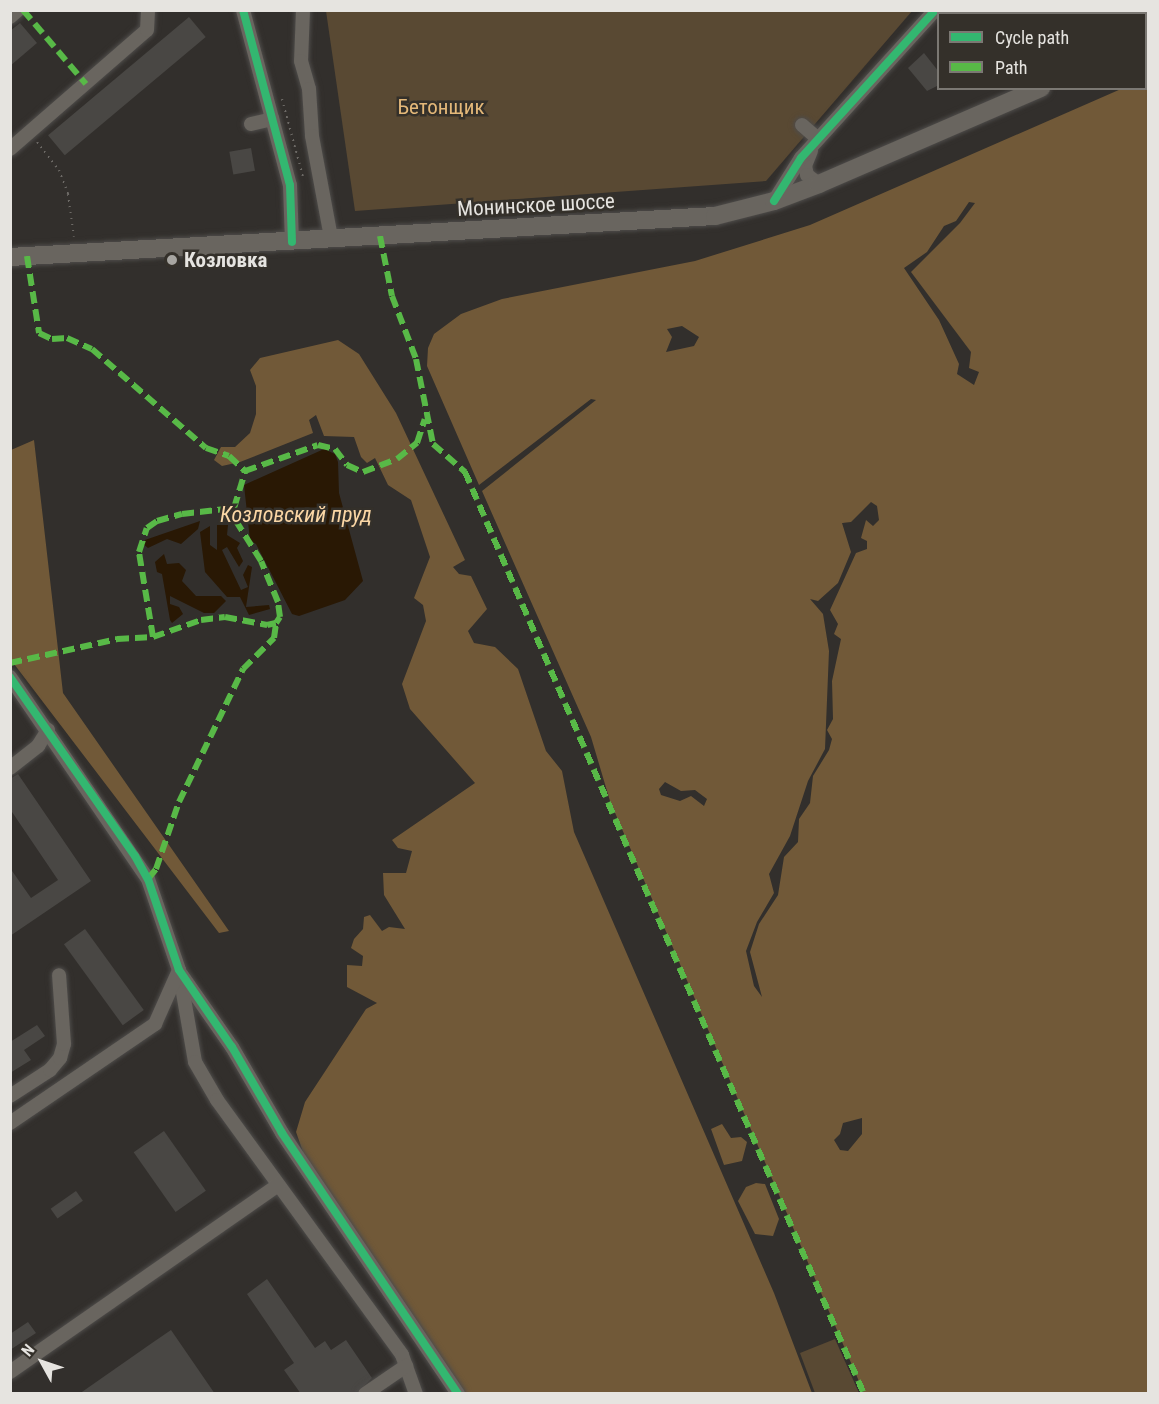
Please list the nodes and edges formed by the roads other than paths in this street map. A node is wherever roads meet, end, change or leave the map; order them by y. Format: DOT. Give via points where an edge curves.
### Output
graph roads {
  1 [pos="18,10"];
  2 [pos="148,10"];
  3 [pos="243,10"];
  4 [pos="303,10"];
  5 [pos="935,10"];
  6 [pos="10,17"];
  7 [pos="1036,90"];
  8 [pos="272,119"];
  9 [pos="251,124"];
  10 [pos="802,125"];
  11 [pos="817,140"];
  12 [pos="10,149"];
  13 [pos="819,184"];
  14 [pos="774,201"];
  15 [pos="331,238"];
  16 [pos="292,242"];
  17 [pos="10,256"];
  18 [pos="10,677"];
  19 [pos="48,730"];
  20 [pos="10,768"];
  21 [pos="178,970"];
  22 [pos="58,975"];
  23 [pos="10,1096"];
  24 [pos="10,1123"];
  25 [pos="279,1185"];
  26 [pos="406,1366"];
  27 [pos="10,1372"];
  28 [pos="365,1394"];
  29 [pos="416,1394"];
  30 [pos="458,1394"];
  1 -- 6 [label="street"];
  2 -- 12 [label="street" via="147,30"];
  3 -- 8 [label="street"];
  4 -- 15 [label="street" via="301,61"];
  5 -- 11 [label="street"];
  7 -- 13 [label="main road, Монинское шоссе"];
  8 -- 9 [label="street"];
  8 -- 16 [label="street" via="290,185"];
  10 -- 11 [label="street"];
  11 -- 13 [label="street" via="806,166 807,175"];
  11 -- 14 [label="street"];
  13 -- 14 [label="main road, Монинское шоссе"];
  14 -- 15 [label="main road, Монинское шоссе" via="715,216 677,220"];
  15 -- 16 [label="main road, Монинское шоссе"];
  16 -- 17 [label="main road, Монинское шоссе"];
  18 -- 19 [label="street"];
  19 -- 20 [label="street" via="38,746"];
  19 -- 21 [label="street" via="148,879"];
  21 -- 24 [label="street" via="155,1024"];
  21 -- 25 [label="street" via="195,1062 217,1100"];
  21 -- 30 [label="street" via="232,1047 282,1133"];
  22 -- 23 [label="street" via="64,1044 60,1058 50,1070"];
  25 -- 26 [label="street"];
  25 -- 27 [label="street"];
  26 -- 28 [label="street"];
  26 -- 29 [label="street"];
}
